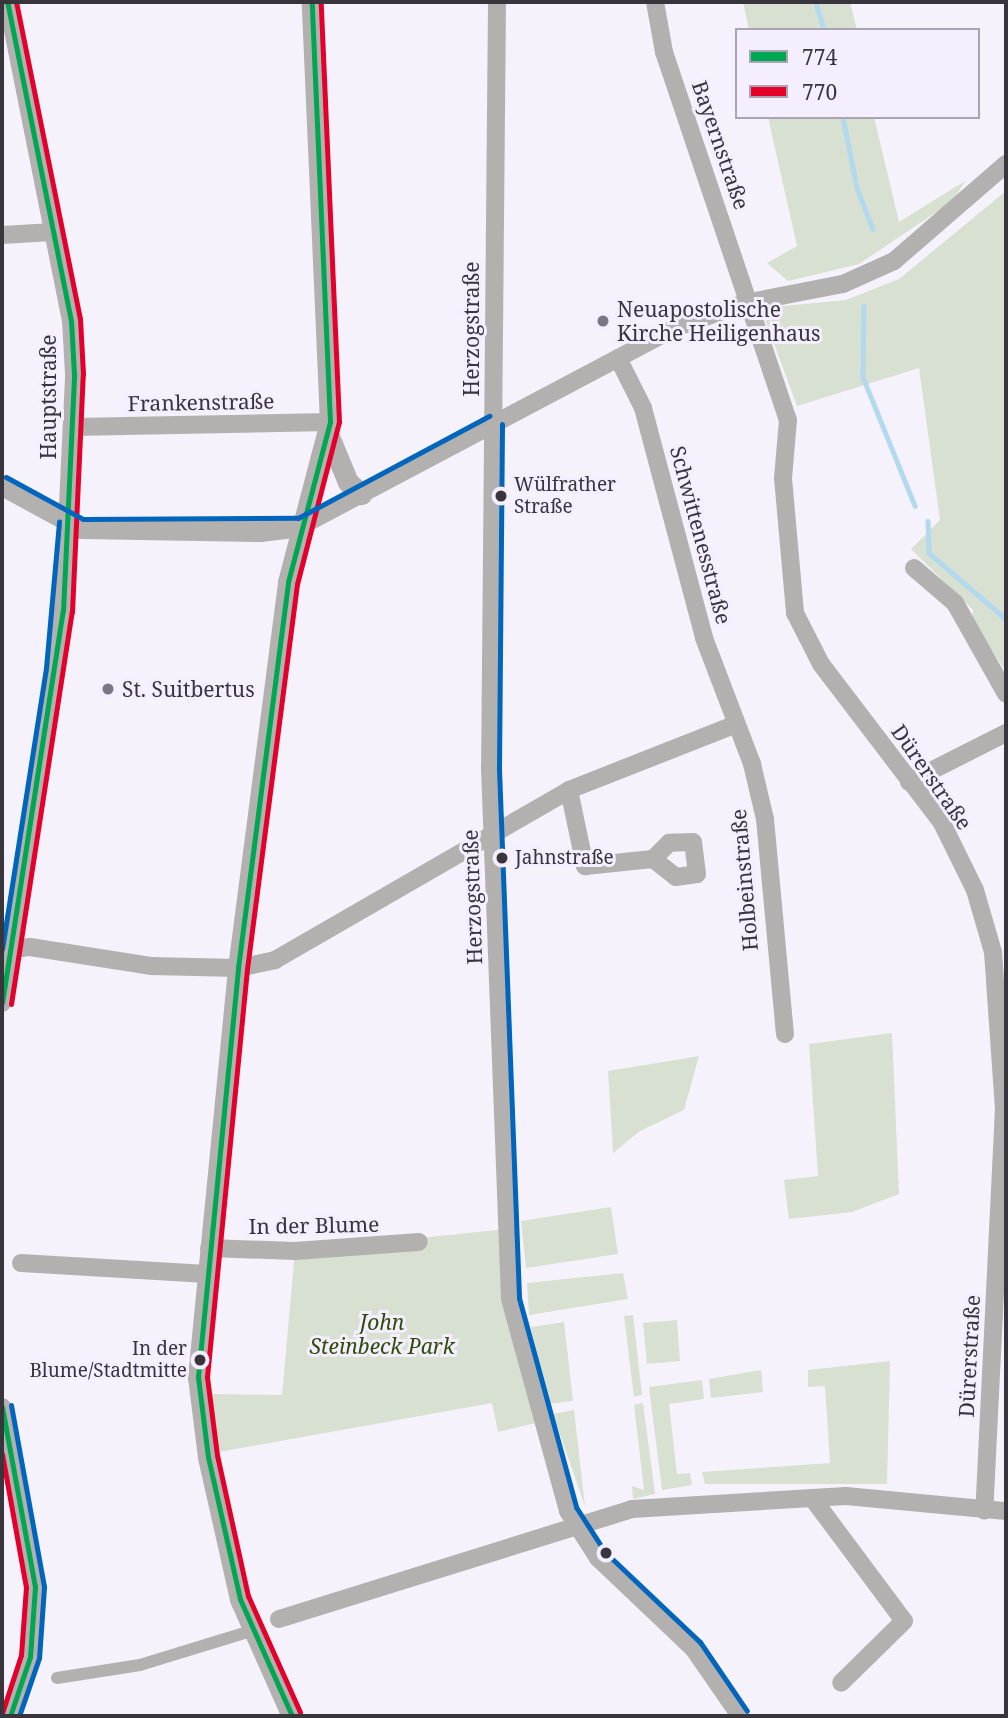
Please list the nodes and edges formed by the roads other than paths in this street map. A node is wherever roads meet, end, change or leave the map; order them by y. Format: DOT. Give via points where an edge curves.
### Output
graph roads {
  1 [pos="7,2"];
  2 [pos="312,2"];
  3 [pos="497,2"];
  4 [pos="655,2"];
  5 [pos="1006,164"];
  6 [pos="53,232"];
  7 [pos="2,235"];
  8 [pos="745,303"];
  9 [pos="618,358"];
  10 [pos="493,424"];
  11 [pos="73,427"];
  12 [pos="329,428"];
  13 [pos="2,485"];
  14 [pos="361,494"];
  15 [pos="68,523"];
  16 [pos="301,526"];
  17 [pos="914,568"];
  18 [pos="1006,694"];
  19 [pos="734,725"];
  20 [pos="1006,733"];
  21 [pos="909,782"];
  22 [pos="569,790"];
  23 [pos="493,831"];
  24 [pos="653,859"];
  25 [pos="5,950"];
  26 [pos="238,968"];
  27 [pos="2,1003"];
  28 [pos="785,1034"];
  29 [pos="419,1242"];
  30 [pos="209,1248"];
  31 [pos="21,1263"];
  32 [pos="207,1274"];
  33 [pos="2,1408"];
  34 [pos="814,1499"];
  35 [pos="984,1511"];
  36 [pos="1006,1511"];
  37 [pos="577,1527"];
  38 [pos="279,1619"];
  39 [pos="251,1631"];
  40 [pos="57,1678"];
  41 [pos="841,1683"];
  42 [pos="10,1716"];
  43 [pos="292,1716"];
  44 [pos="740,1716"];
  1 -- 6 [label="street, Hauptstraße"];
  2 -- 12 [label="street"];
  3 -- 10 [label="street, Herzogstraße"];
  4 -- 8 [label="street, Bayernstraße" via="664,51 740,267"];
  5 -- 8 [label="street" via="894,261 816,292"];
  6 -- 7 [label="street"];
  6 -- 11 [label="street, Hauptstraße" via="71,321"];
  8 -- 9 [label="street" via="677,327"];
  8 -- 21 [label="street, Dürerstraße" via="788,420 783,478 795,613 821,664"];
  9 -- 10 [label="street"];
  9 -- 19 [label="street, Schwittenesstraße" via="643,408 704,638"];
  10 -- 14 [label="street"];
  10 -- 23 [label="street, Herzogstraße"];
  11 -- 12 [label="street, Frankenstraße"];
  11 -- 15 [label="street, Hauptstraße"];
  12 -- 14 [label="street" via="348,482"];
  12 -- 16 [label="street"];
  13 -- 15 [label="street" via="41,502"];
  14 -- 16 [label="street"];
  15 -- 16 [label="street" via="260,531"];
  15 -- 25 [label="street, Hauptstraße" via="55,670"];
  16 -- 26 [label="street"];
  17 -- 18 [label="street" via="955,603"];
  19 -- 22 [label="street"];
  19 -- 28 [label="street, Holbeinstraße" via="765,819"];
  20 -- 21 [label="street"];
  21 -- 35 [label="street, Dürerstraße" via="942,823 975,890 993,952 1002,1018 1004,1108"];
  22 -- 23 [label="street"];
  22 -- 24 [label="street" via="585,866"];
  23 -- 26 [label="street" via="283,956"];
  23 -- 37 [label="street, Herzogstraße" via="510,1299 540,1422"];
  25 -- 26 [label="street" via="30,947 150,966"];
  25 -- 27 [label="street, Hauptstraße"];
  26 -- 30 [label="street"];
  29 -- 30 [label="street, In der Blume" via="295,1251"];
  30 -- 32 [label="street"];
  31 -- 32 [label="street"];
  32 -- 39 [label="street" via="198,1377 204,1432"];
  33 -- 42 [label="street" via="35,1587 30,1657"];
  34 -- 35 [label="street"];
  34 -- 37 [label="street" via="660,1506"];
  34 -- 41 [label="street" via="904,1621"];
  35 -- 36 [label="street"];
  37 -- 38 [label="street"];
  37 -- 44 [label="street, Herzogstraße" via="607,1567 693,1648"];
  39 -- 40 [label="street" via="140,1665"];
  39 -- 43 [label="street"];
}
